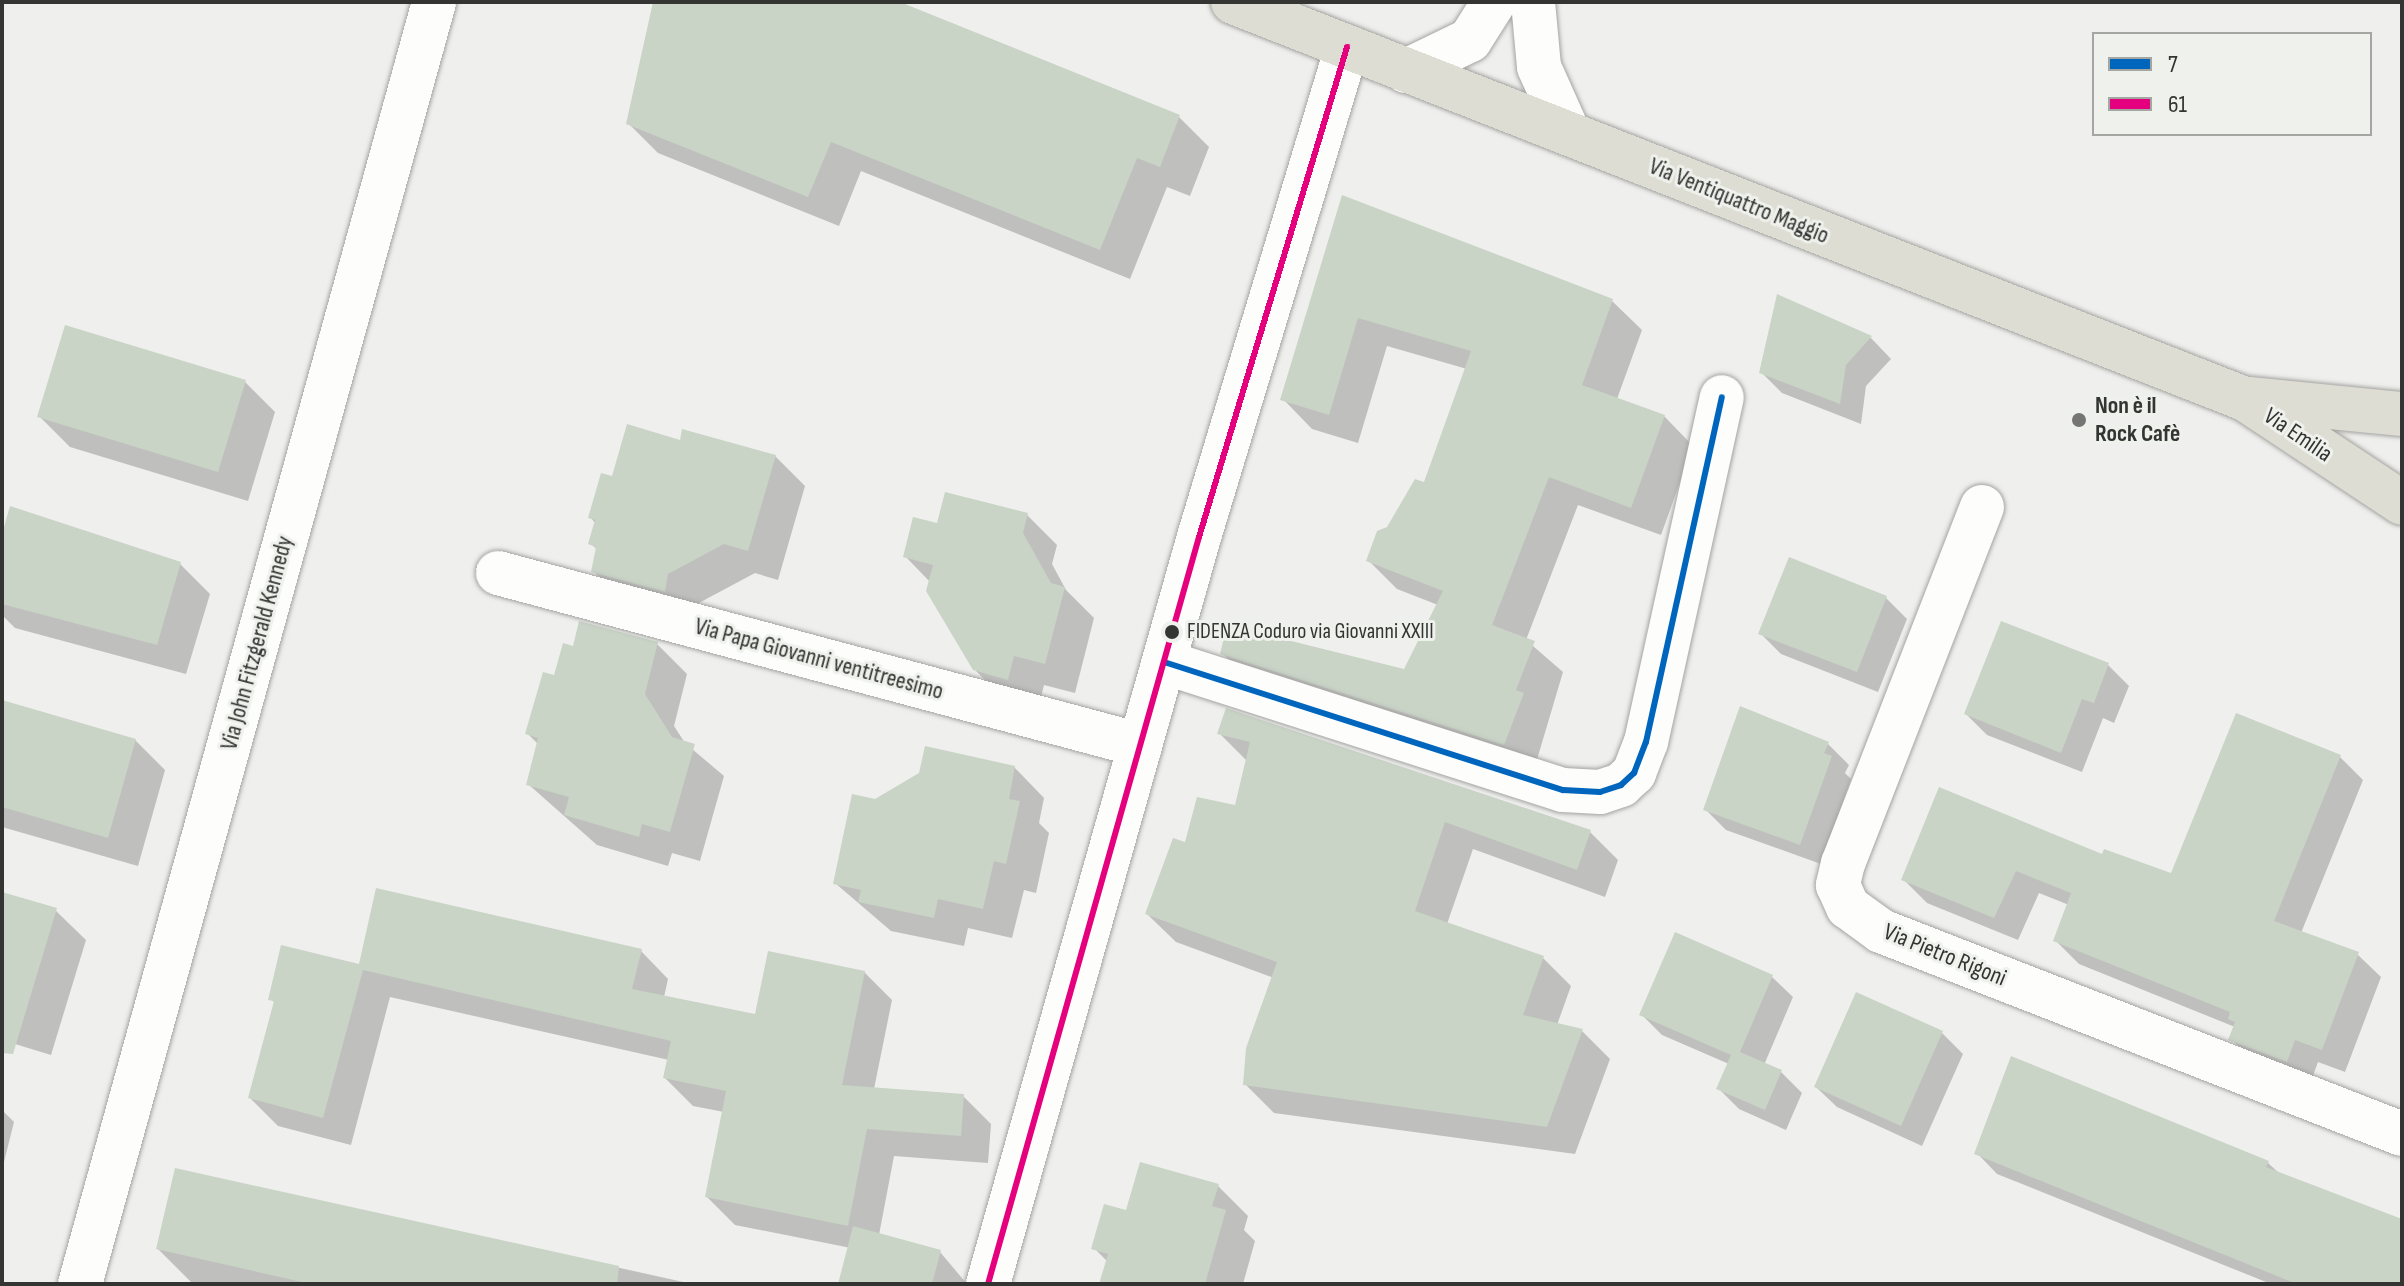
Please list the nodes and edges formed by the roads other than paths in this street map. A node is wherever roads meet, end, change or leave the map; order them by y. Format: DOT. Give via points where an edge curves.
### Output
graph roads {
  1 [pos="434,2"];
  2 [pos="1233,2"];
  3 [pos="1494,2"];
  4 [pos="1533,2"];
  5 [pos="1347,47"];
  6 [pos="1406,71"];
  7 [pos="1569,134"];
  8 [pos="1722,397"];
  9 [pos="2245,399"];
  10 [pos="2402,414"];
  11 [pos="2402,503"];
  12 [pos="1982,507"];
  13 [pos="498,573"];
  14 [pos="1164,662"];
  15 [pos="1140,745"];
  16 [pos="2402,1134"];
  17 [pos="80,1284"];
  18 [pos="988,1284"];
  1 -- 17 [label="street, Via John Fitzgerald Kennedy"];
  2 -- 5 [label="main road, Via Ventiquattro Maggio"];
  3 -- 6 [label="street" via="1470,40"];
  4 -- 7 [label="street" via="1539,67"];
  5 -- 6 [label="main road, Via Ventiquattro Maggio"];
  5 -- 14 [label="street"];
  6 -- 7 [label="main road, Via Ventiquattro Maggio"];
  7 -- 9 [label="main road, Via Ventiquattro Maggio"];
  8 -- 14 [label="street" via="1646,742 1634,773 1621,785 1600,792 1563,790"];
  9 -- 10 [label="main road, Via Emilia"];
  9 -- 11 [label="main road, Via Emilia"];
  12 -- 16 [label="street, Via Pietro Rigoni" via="1843,863 1838,885 1848,907 1881,931"];
  13 -- 15 [label="street, Via Papa Giovanni ventitreesimo"];
  14 -- 15 [label="street"];
  15 -- 18 [label="street"];
}
